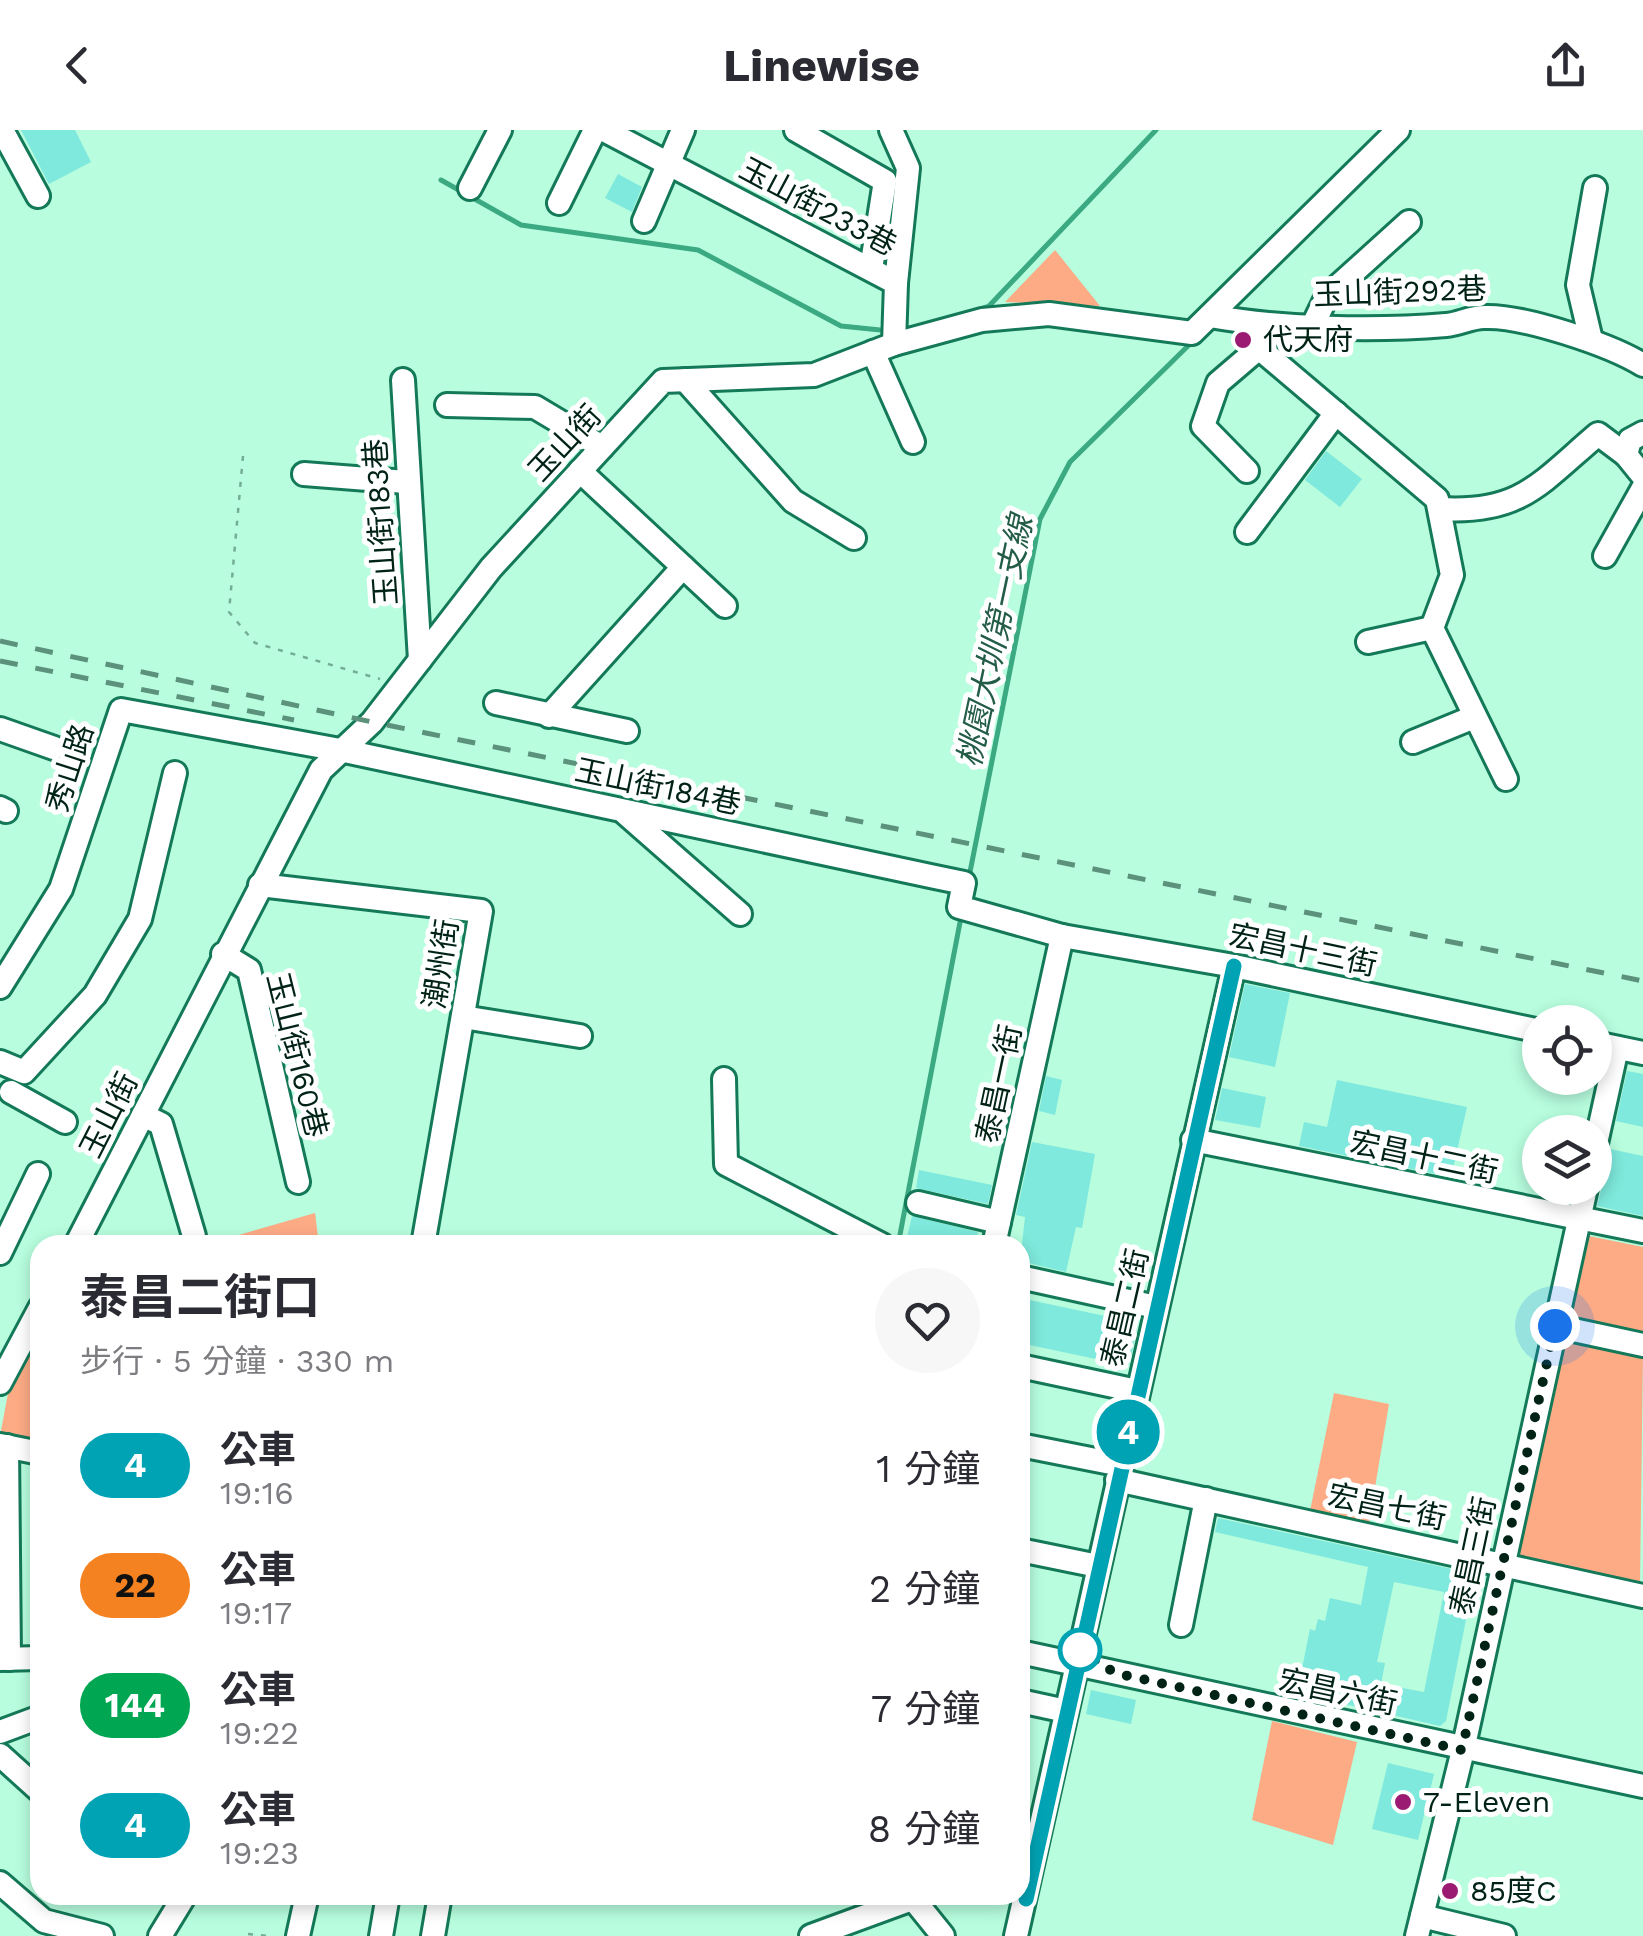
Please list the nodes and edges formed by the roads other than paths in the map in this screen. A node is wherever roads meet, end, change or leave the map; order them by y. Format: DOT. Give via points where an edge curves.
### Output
graph roads {
  1 [pos="2,130"];
  2 [pos="500,130"];
  3 [pos="595,130"];
  4 [pos="604,130"];
  5 [pos="684,130"];
  6 [pos="796,130"];
  7 [pos="891,130"];
  8 [pos="1398,130"];
  9 [pos="8,158"];
  10 [pos="668,162"];
  11 [pos="470,188"];
  12 [pos="1595,188"];
  13 [pos="38,196"];
  14 [pos="559,202"];
  15 [pos="644,222"];
  16 [pos="1409,222"];
  17 [pos="871,269"];
  18 [pos="896,282"];
  19 [pos="1211,316"];
  20 [pos="1252,324"];
  21 [pos="1313,324"];
  22 [pos="889,340"];
  23 [pos="1591,340"];
  24 [pos="1259,348"];
  25 [pos="1643,366"];
  26 [pos="403,380"];
  27 [pos="685,380"];
  28 [pos="447,405"];
  29 [pos="1336,413"];
  30 [pos="1643,433"];
  31 [pos="913,442"];
  32 [pos="602,447"];
  33 [pos="1626,455"];
  34 [pos="1247,471"];
  35 [pos="580,472"];
  36 [pos="304,474"];
  37 [pos="1643,476"];
  38 [pos="406,482"];
  39 [pos="1643,488"];
  40 [pos="1440,509"];
  41 [pos="1247,532"];
  42 [pos="854,538"];
  43 [pos="1604,556"];
  44 [pos="683,567"];
  45 [pos="725,606"];
  46 [pos="1432,628"];
  47 [pos="1368,642"];
  48 [pos="420,660"];
  49 [pos="496,703"];
  50 [pos="549,716"];
  51 [pos="1474,716"];
  52 [pos="0,729"];
  53 [pos="627,731"];
  54 [pos="1413,742"];
  55 [pos="54,748"];
  56 [pos="340,750"];
  57 [pos="175,773"];
  58 [pos="1506,779"];
  59 [pos="622,810"];
  60 [pos="260,885"];
  61 [pos="964,900"];
  62 [pos="740,914"];
  63 [pos="1062,936"];
  64 [pos="224,954"];
  65 [pos="1234,966"];
  66 [pos="0,987"];
  67 [pos="463,1017"];
  68 [pos="1522,1027"];
  69 [pos="580,1036"];
  70 [pos="1612,1046"];
  71 [pos="1643,1053"];
  72 [pos="0,1062"];
  73 [pos="24,1072"];
  74 [pos="724,1079"];
  75 [pos="6,1099"];
  76 [pos="143,1115"];
  77 [pos="65,1122"];
  78 [pos="1193,1140"];
  79 [pos="38,1174"];
  80 [pos="298,1182"];
  81 [pos="918,1203"];
  82 [pos="1582,1205"];
  83 [pos="1579,1219"];
  84 [pos="1643,1231"];
  85 [pos="997,1233"];
  86 [pos="81,1235"];
  87 [pos="194,1235"];
  88 [pos="425,1235"];
  89 [pos="863,1235"];
  90 [pos="0,1253"];
  91 [pos="1030,1279"];
  92 [pos="1156,1307"];
  93 [pos="1555,1326"];
  94 [pos="30,1327"];
  95 [pos="1643,1345"];
  96 [pos="1030,1368"];
  97 [pos="0,1383"];
  98 [pos="1137,1391"];
  99 [pos="3,1445"];
  100 [pos="1030,1448"];
  101 [pos="30,1451"];
  102 [pos="1119,1473"];
  103 [pos="1206,1499"];
  104 [pos="4,1506"];
  105 [pos="1030,1552"];
  106 [pos="1501,1562"];
  107 [pos="1098,1566"];
  108 [pos="1643,1596"];
  109 [pos="1182,1625"];
  110 [pos="1030,1654"];
  111 [pos="30,1658"];
  112 [pos="4,1659"];
  113 [pos="1076,1665"];
  114 [pos="1030,1703"];
  115 [pos="1066,1711"];
  116 [pos="30,1721"];
  117 [pos="0,1732"];
  118 [pos="1462,1750"];
  119 [pos="0,1755"];
  120 [pos="30,1781"];
  121 [pos="1643,1786"];
  122 [pos="1030,1845"];
  123 [pos="0,1883"];
  124 [pos="179,1905"];
  125 [pos="304,1905"];
  126 [pos="386,1905"];
  127 [pos="438,1905"];
  128 [pos="896,1905"];
  129 [pos="913,1905"];
  130 [pos="918,1905"];
  131 [pos="1016,1905"];
  132 [pos="1419,1926"];
  133 [pos="851,1930"];
  134 [pos="102,1936"];
  135 [pos="160,1936"];
  136 [pos="298,1936"];
  137 [pos="381,1936"];
  138 [pos="433,1936"];
  139 [pos="811,1936"];
  140 [pos="922,1936"];
  141 [pos="944,1936"];
  142 [pos="1016,1936"];
  143 [pos="1504,1936"];
  1 -- 9 [label="street"];
  2 -- 11 [label="street"];
  3 -- 14 [label="street"];
  4 -- 10 [label="street, 玉山街233巷"];
  5 -- 10 [label="street"];
  6 -- 17 [label="street" via="885,181"];
  7 -- 18 [label="street" via="908,168"];
  8 -- 19 [label="street, 玉山街"];
  9 -- 13 [label="street"];
  10 -- 15 [label="street"];
  10 -- 17 [label="street, 玉山街233巷"];
  12 -- 23 [label="street" via="1578,284"];
  16 -- 21 [label="street" via="1326,296"];
  17 -- 18 [label="street, 玉山街233巷"];
  18 -- 22 [label="street, 玉山街233巷"];
  19 -- 20 [label="street, 玉山街292巷"];
  19 -- 22 [label="street, 玉山街" via="1192,333 1049,314"];
  20 -- 21 [label="street, 玉山街292巷"];
  20 -- 24 [label="street"];
  21 -- 23 [label="street, 玉山街292巷" via="1449,325 1483,316"];
  22 -- 27 [label="street, 玉山街" via="814,375"];
  22 -- 31 [label="street"];
  23 -- 25 [label="street, 玉山街292巷"];
  24 -- 29 [label="street"];
  24 -- 34 [label="street" via="1218,383 1203,426"];
  26 -- 38 [label="street, 玉山街183巷"];
  27 -- 32 [label="street, 玉山街" via="663,381"];
  27 -- 42 [label="street" via="794,502"];
  28 -- 32 [label="street" via="535,407"];
  29 -- 40 [label="street" via="1437,499"];
  29 -- 41 [label="street"];
  30 -- 33 [label="street" via="1630,440"];
  32 -- 35 [label="street, 玉山街"];
  33 -- 37 [label="street"];
  33 -- 40 [label="street" via="1598,434 1524,497 1483,512"];
  35 -- 44 [label="street"];
  35 -- 48 [label="street, 玉山街" via="491,568"];
  36 -- 38 [label="street"];
  38 -- 48 [label="street, 玉山街183巷"];
  39 -- 43 [label="street"];
  40 -- 46 [label="street" via="1452,575"];
  44 -- 45 [label="street"];
  44 -- 50 [label="street"];
  46 -- 47 [label="street"];
  46 -- 51 [label="street"];
  48 -- 56 [label="street, 玉山街" via="372,722"];
  49 -- 50 [label="street"];
  50 -- 53 [label="street"];
  51 -- 54 [label="street"];
  51 -- 58 [label="street"];
  52 -- 55 [label="street"];
  56 -- 59 [label="street, 玉山街184巷"];
  56 -- 60 [label="street, 玉山街" via="320,770"];
  56 -- 66 [label="street, 秀山路" via="121,710 61,889"];
  57 -- 73 [label="street" via="140,919 95,995"];
  59 -- 61 [label="street, 玉山街184巷" via="934,876"];
  59 -- 62 [label="street"];
  60 -- 64 [label="street, 玉山街"];
  60 -- 67 [label="street, 潮州街" via="481,911"];
  61 -- 63 [label="street, 宏昌十三街"];
  63 -- 65 [label="street, 宏昌十三街"];
  63 -- 85 [label="street, 泰昌一街"];
  64 -- 76 [label="street, 玉山街"];
  64 -- 80 [label="street, 玉山街160巷" via="249,970"];
  65 -- 68 [label="street, 宏昌十三街"];
  65 -- 78 [label="street, 泰昌二街"];
  67 -- 69 [label="street"];
  67 -- 88 [label="street, 潮州街"];
  70 -- 71 [label="street"];
  72 -- 73 [label="street"];
  73 -- 75 [label="street"];
  74 -- 89 [label="street" via="726,1164"];
  75 -- 77 [label="street"];
  76 -- 86 [label="street, 玉山街"];
  76 -- 87 [label="street" via="161,1124"];
  78 -- 83 [label="street, 宏昌十二街"];
  78 -- 92 [label="street, 泰昌二街"];
  79 -- 90 [label="street"];
  81 -- 85 [label="street"];
  82 -- 83 [label="street, 泰昌三街"];
  83 -- 84 [label="street, 宏昌十二街"];
  83 -- 93 [label="street, 泰昌三街"];
  91 -- 92 [label="street"];
  92 -- 98 [label="street, 泰昌二街"];
  93 -- 95 [label="street"];
  93 -- 106 [label="street, 泰昌三街"];
  94 -- 97 [label="street"];
  96 -- 98 [label="street"];
  98 -- 102 [label="street, 泰昌二街"];
  99 -- 101 [label="street"];
  99 -- 104 [label="street"];
  100 -- 102 [label="street, 宏昌七街"];
  102 -- 103 [label="street, 宏昌七街"];
  102 -- 107 [label="street, 泰昌二街"];
  103 -- 106 [label="street, 宏昌七街"];
  103 -- 109 [label="street"];
  104 -- 112 [label="street"];
  105 -- 107 [label="street"];
  106 -- 108 [label="street, 宏昌七街"];
  106 -- 118 [label="street, 泰昌三街"];
  107 -- 113 [label="street, 泰昌二街"];
  110 -- 113 [label="street, 宏昌六街"];
  111 -- 112 [label="street"];
  113 -- 115 [label="street, 泰昌二街"];
  113 -- 118 [label="street, 宏昌六街"];
  114 -- 115 [label="street"];
  115 -- 122 [label="street, 泰昌二街"];
  116 -- 117 [label="street"];
  118 -- 121 [label="street, 宏昌六街"];
  118 -- 132 [label="street, 泰昌三街"];
  119 -- 120 [label="street"];
  123 -- 134 [label="street" via="44,1920"];
  124 -- 135 [label="street"];
  125 -- 136 [label="street"];
  126 -- 137 [label="street"];
  127 -- 138 [label="street"];
  128 -- 133 [label="street"];
  129 -- 140 [label="street"];
  130 -- 141 [label="street"];
  131 -- 142 [label="street, 泰昌二街"];
  132 -- 143 [label="street"];
  133 -- 139 [label="street"];
}
